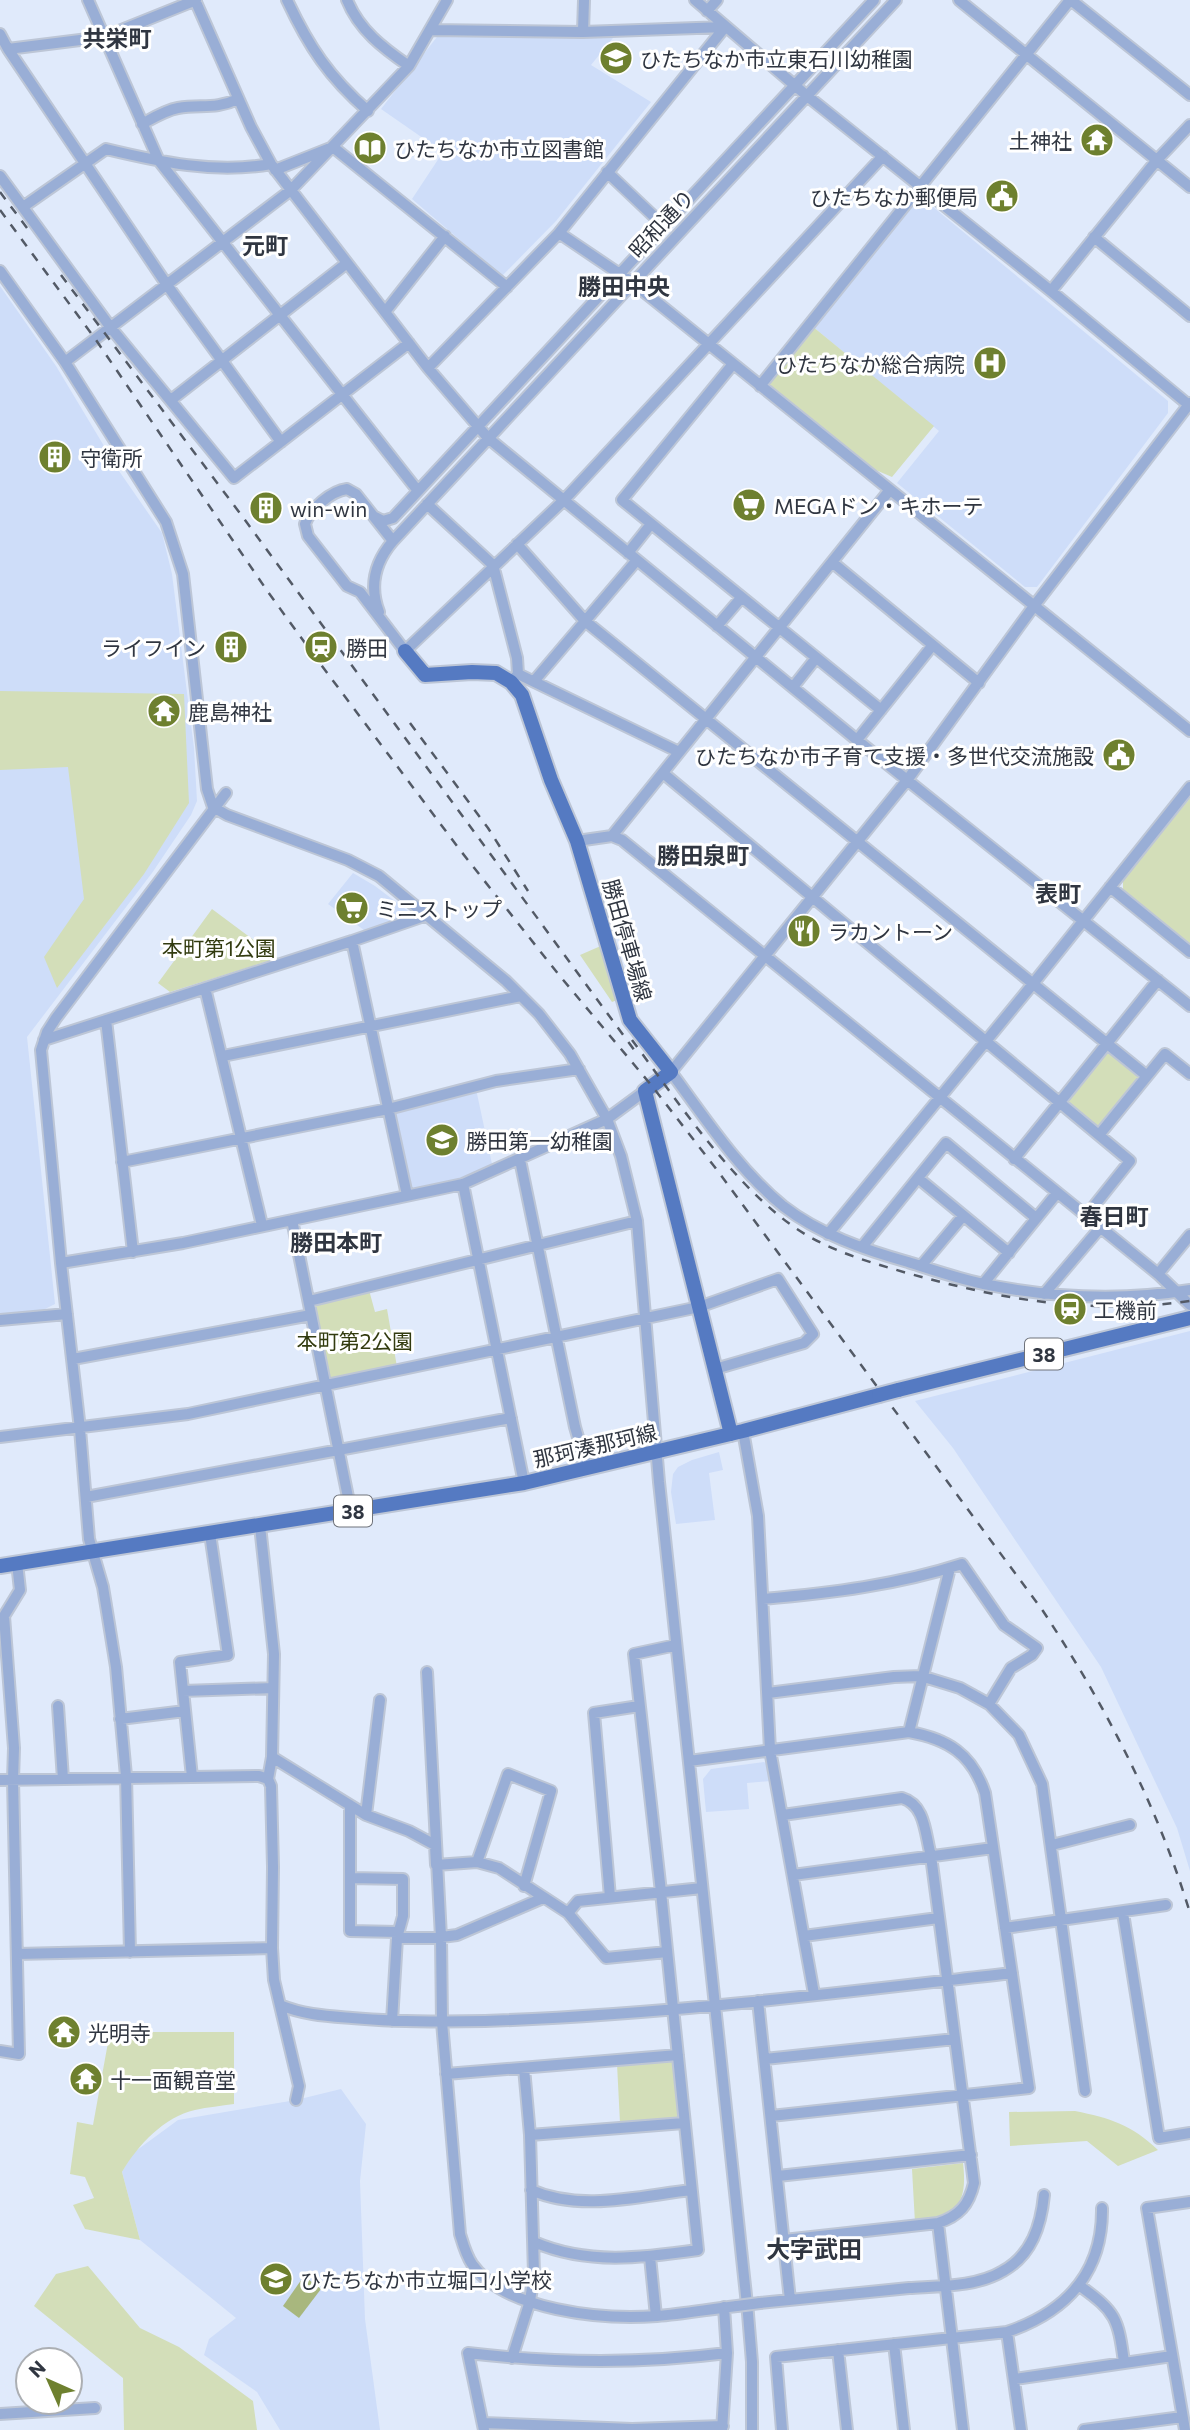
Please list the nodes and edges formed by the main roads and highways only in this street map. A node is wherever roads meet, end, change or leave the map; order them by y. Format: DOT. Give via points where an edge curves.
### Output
graph roads {
  1 [pos="405,651"];
  2 [pos="1190,1318"];
  3 [pos="737,1432"];
  4 [pos="0,1566"];
  1 -- 3 [label="main road, 勝田停車場線" via="425,675 485,672 515,678 577,841 629,1020 671,1072 645,1091 715,1368"];
  2 -- 3 [label="main road, 那珂湊那珂線 / 38, bridge"];
  3 -- 4 [label="main road, 那珂湊那珂線 / 38" via="524,1483"];
}
